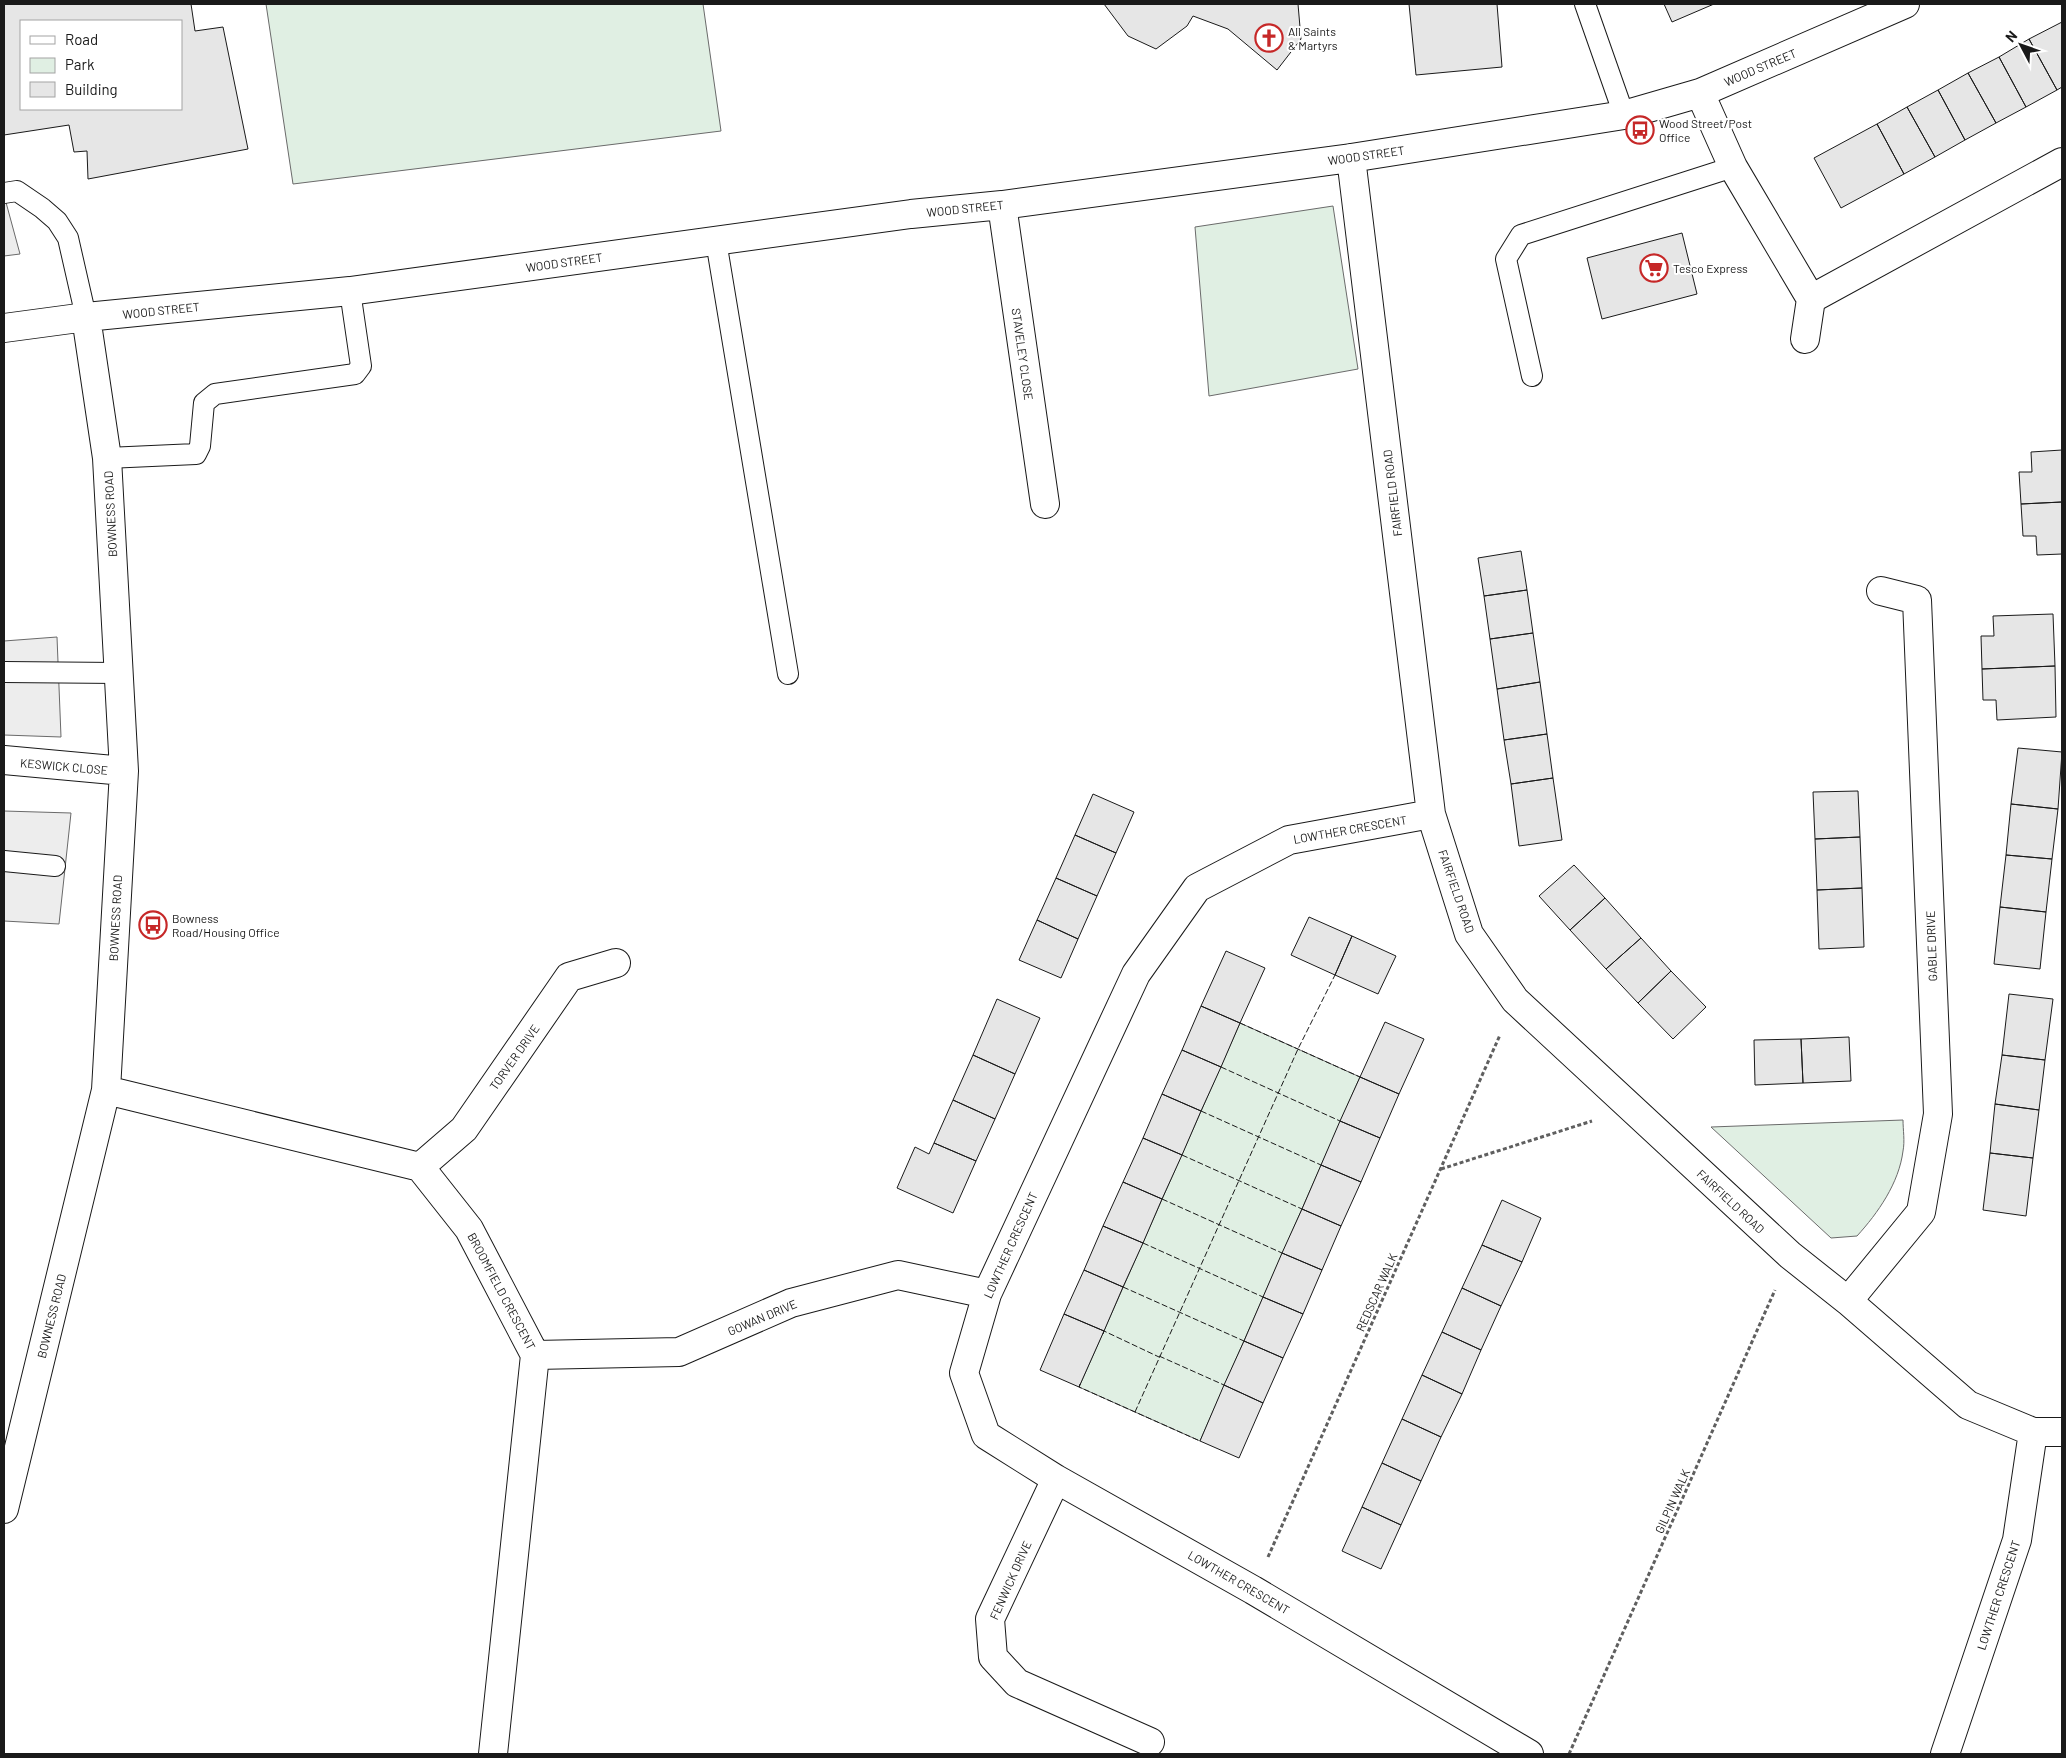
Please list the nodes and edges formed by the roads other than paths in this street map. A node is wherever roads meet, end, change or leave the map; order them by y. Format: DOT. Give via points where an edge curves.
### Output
graph roads {
  1 [pos="1585,4"];
  2 [pos="1905,4"];
  3 [pos="1700,93"];
  4 [pos="1624,115"];
  5 [pos="1351,158"];
  6 [pos="2062,162"];
  7 [pos="1733,167"];
  8 [pos="4,193"];
  9 [pos="1002,205"];
  10 [pos="716,241"];
  11 [pos="350,291"];
  12 [pos="1811,299"];
  13 [pos="86,317"];
  14 [pos="4,328"];
  15 [pos="1805,339"];
  16 [pos="1532,376"];
  17 [pos="107,458"];
  18 [pos="1045,504"];
  19 [pos="1881,591"];
  20 [pos="4,672"];
  21 [pos="118,673"];
  22 [pos="788,674"];
  23 [pos="4,760"];
  24 [pos="124,772"];
  25 [pos="1431,814"];
  26 [pos="4,862"];
  27 [pos="56,866"];
  28 [pos="616,963"];
  29 [pos="106,1090"];
  30 [pos="420,1167"];
  31 [pos="987,1294"];
  32 [pos="1848,1301"];
  33 [pos="535,1355"];
  34 [pos="2033,1432"];
  35 [pos="2062,1432"];
  36 [pos="1056,1479"];
  37 [pos="4,1509"];
  38 [pos="1150,1742"];
  39 [pos="494,1754"];
  40 [pos="1529,1754"];
  41 [pos="1945,1754"];
  1 -- 4 [label="lane"];
  2 -- 3 [label="street, WOOD STREET"];
  3 -- 4 [label="street, WOOD STREET"];
  3 -- 7 [label="street"];
  4 -- 5 [label="street, WOOD STREET"];
  5 -- 9 [label="street, WOOD STREET"];
  5 -- 25 [label="street, FAIRFIELD ROAD"];
  6 -- 12 [label="street"];
  7 -- 12 [label="street"];
  7 -- 16 [label="lane" via="1521,235 1506,259"];
  8 -- 13 [label="lane" via="17,191 57,221 68,238"];
  9 -- 10 [label="street, WOOD STREET"];
  9 -- 18 [label="street, STAVELEY CLOSE"];
  10 -- 11 [label="street, WOOD STREET"];
  10 -- 22 [label="lane"];
  11 -- 13 [label="street, WOOD STREET"];
  11 -- 17 [label="lane" via="361,366 355,374 215,394 204,403 200,446 196,454"];
  12 -- 15 [label="street"];
  13 -- 14 [label="street, WOOD STREET"];
  13 -- 17 [label="street, BOWNESS ROAD"];
  17 -- 21 [label="street, BOWNESS ROAD"];
  19 -- 32 [label="street, GABLE DRIVE" via="1917,600 1938,1114 1921,1212"];
  20 -- 21 [label="lane"];
  21 -- 24 [label="street, BOWNESS ROAD"];
  23 -- 24 [label="street, KESWICK CLOSE"];
  24 -- 29 [label="street, BOWNESS ROAD"];
  25 -- 31 [label="street, LOWTHER CRESCENT" via="1289,840 1197,888 1136,974"];
  25 -- 32 [label="street, FAIRFIELD ROAD" via="1470,934 1515,1000 1790,1255"];
  26 -- 27 [label="lane"];
  28 -- 30 [label="street, TORVER DRIVE" via="569,977 464,1129"];
  29 -- 30 [label="street"];
  29 -- 37 [label="street, BOWNESS ROAD"];
  30 -- 33 [label="street, BROOMFIELD CRESCENT" via="469,1229"];
  31 -- 33 [label="street, GOWAN DRIVE" via="898,1275 791,1303 679,1352"];
  31 -- 36 [label="street, LOWTHER CRESCENT" via="964,1373 986,1435"];
  32 -- 34 [label="street, FAIRFIELD ROAD" via="1968,1405"];
  33 -- 39 [label="street, BROOMFIELD CRESCENT"];
  34 -- 35 [label="street, FAIRFIELD ROAD"];
  34 -- 41 [label="street, LOWTHER CRESCENT" via="2017,1540"];
  36 -- 38 [label="street, FENWICK DRIVE" via="990,1619 993,1656 1018,1683"];
  36 -- 40 [label="street, LOWTHER CRESCENT" via="1253,1590"];
}
